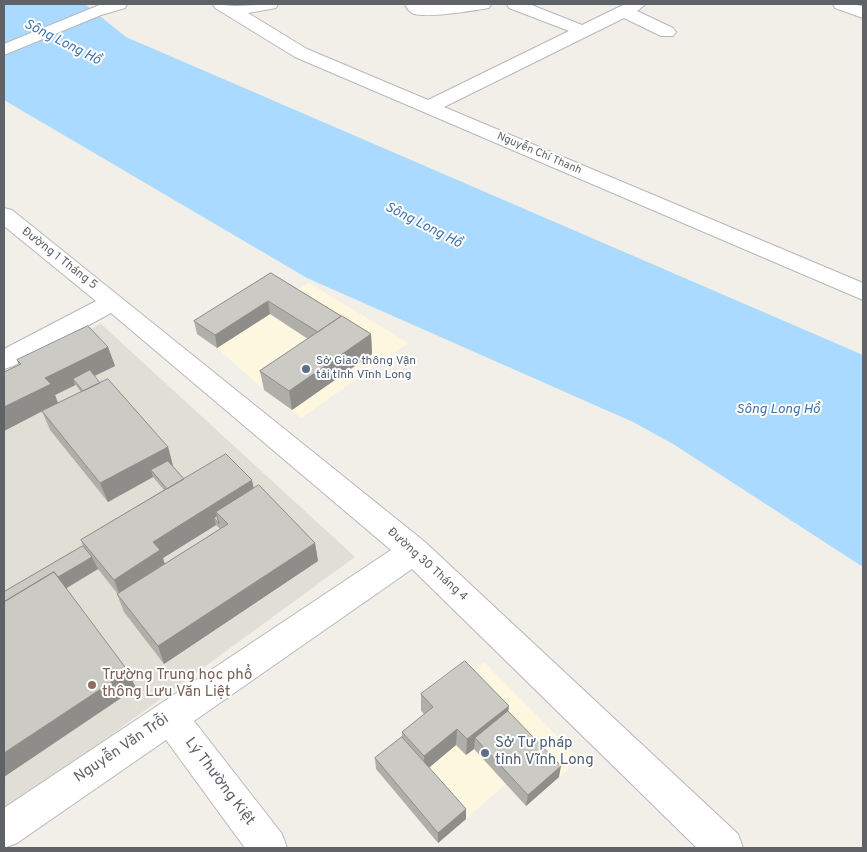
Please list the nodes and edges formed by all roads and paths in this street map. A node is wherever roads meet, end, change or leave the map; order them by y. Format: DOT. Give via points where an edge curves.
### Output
graph roads {
  1 [pos="119,4"];
  2 [pos="270,4"];
  3 [pos="413,4"];
  4 [pos="483,4"];
  5 [pos="515,4"];
  6 [pos="841,4"];
  7 [pos="631,7"];
  8 [pos="227,8"];
  9 [pos="863,13"];
  10 [pos="583,31"];
  11 [pos="667,32"];
  12 [pos="4,50"];
  13 [pos="428,107"];
  14 [pos="4,215"];
  15 [pos="863,292"];
  16 [pos="114,302"];
  17 [pos="4,360"];
  18 [pos="414,551"];
  19 [pos="170,717"];
  20 [pos="4,830"];
  21 [pos="711,844"];
  22 [pos="268,848"];
  1 -- 12 [label="street"];
  2 -- 8 [label="street"];
  3 -- 4 [label="street" via="418,9"];
  5 -- 10 [label="street"];
  6 -- 9 [label="street"];
  7 -- 10 [label="street"];
  7 -- 11 [label="street"];
  8 -- 13 [label="street, Nguyễn Chí Thanh" via="302,54"];
  10 -- 13 [label="street"];
  13 -- 15 [label="street, Nguyễn Chí Thanh"];
  14 -- 16 [label="street, Đường 1 Tháng 5"];
  16 -- 17 [label="street"];
  16 -- 18 [label="street, Đường 30 Tháng 4"];
  18 -- 19 [label="street, Nguyễn Văn Trỗi"];
  18 -- 21 [label="street, Đường 30 Tháng 4"];
  19 -- 20 [label="street, Nguyễn Văn Trỗi"];
  19 -- 22 [label="street, Lý Thường Kiệt"];
}
